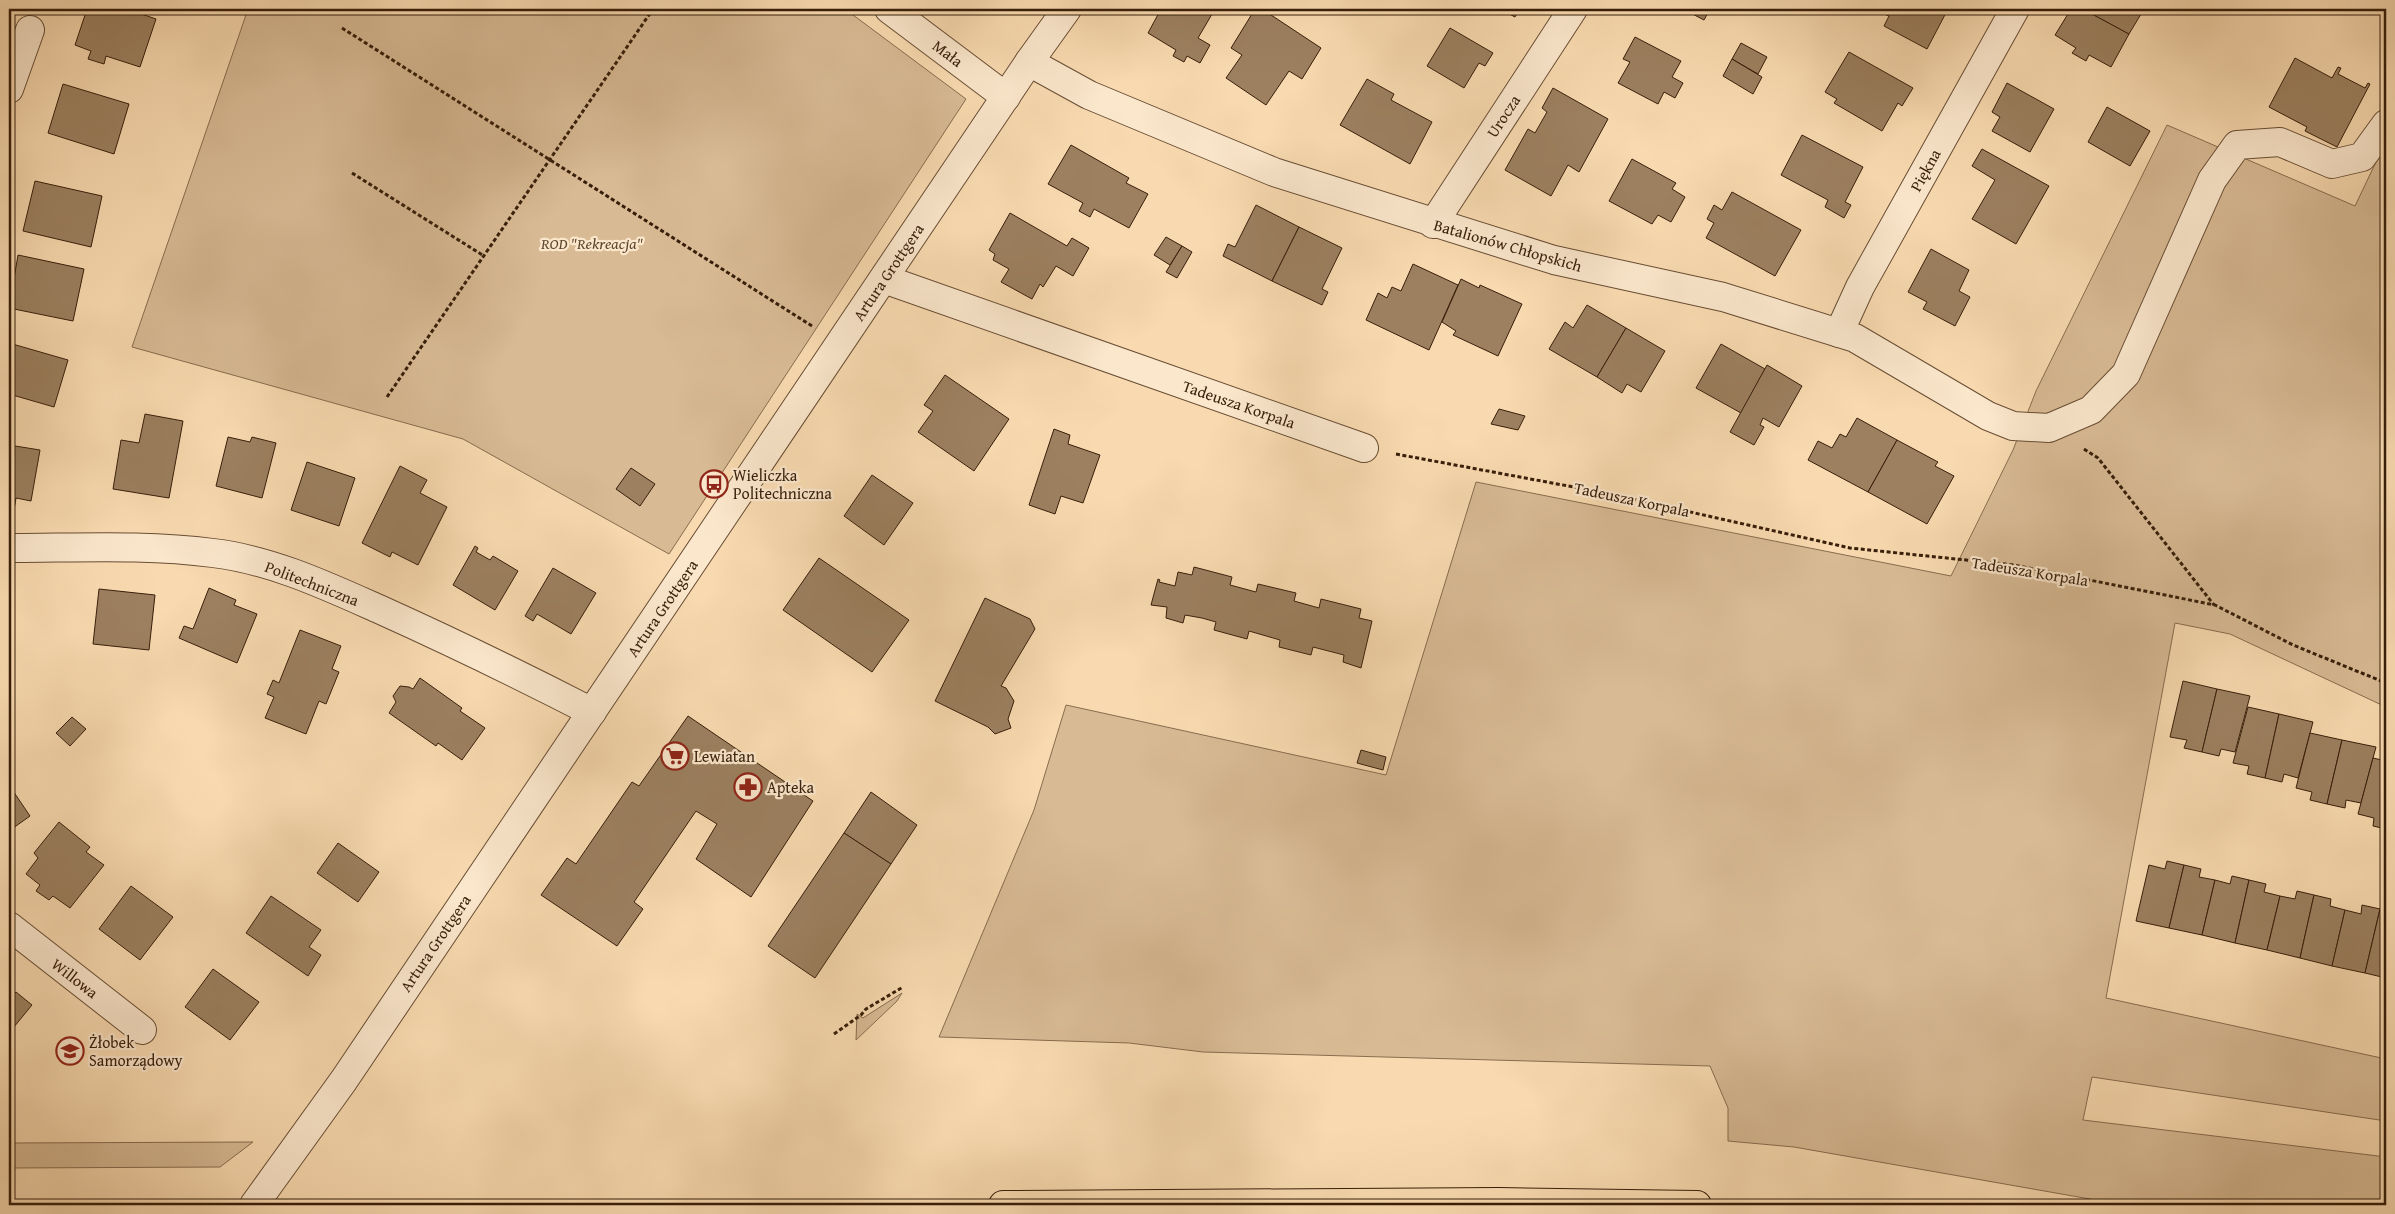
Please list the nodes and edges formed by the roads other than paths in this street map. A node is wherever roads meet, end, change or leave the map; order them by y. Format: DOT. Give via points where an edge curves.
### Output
graph roads {
  1 [pos="889,9"];
  2 [pos="1067,9"];
  3 [pos="1573,9"];
  4 [pos="2016,9"];
  5 [pos="30,30"];
  6 [pos="1029,62"];
  7 [pos="9,89"];
  8 [pos="1006,97"];
  9 [pos="2386,124"];
  10 [pos="1433,224"];
  11 [pos="884,278"];
  12 [pos="1839,333"];
  13 [pos="1364,448"];
  14 [pos="9,548"];
  15 [pos="592,712"];
  16 [pos="9,926"];
  17 [pos="142,1030"];
  18 [pos="254,1205"];
  19 [pos="1003,1205"];
  20 [pos="1697,1205"];
  1 -- 8 [label="street, Mała"];
  2 -- 6 [label="street, Artura Grottgera"];
  3 -- 10 [label="street, Urocza"];
  4 -- 12 [label="street, Piękna" via="1860,287"];
  5 -- 7 [label="street"];
  6 -- 8 [label="street, Artura Grottgera"];
  6 -- 10 [label="street, Batalionów Chłopskich" via="1089,95 1274,172"];
  8 -- 11 [label="street, Artura Grottgera"];
  9 -- 12 [label="street, Batalionów Chłopskich" via="2362,157 2332,164 2280,142 2237,145 2212,180 2126,374 2091,410 2049,428 2013,426 1988,416 1855,338"];
  10 -- 12 [label="street, Batalionów Chłopskich" via="1554,260 1723,298"];
  11 -- 13 [label="street, Tadeusza Korpala"];
  11 -- 15 [label="street, Artura Grottgera"];
  14 -- 15 [label="street, Politechniczna" via="153,549 213,553 270,564 483,655"];
  15 -- 18 [label="street, Artura Grottgera" via="344,1080"];
  16 -- 17 [label="street, Willowa"];
  19 -- 20 [label="main road" via="1489,1202"];
}
